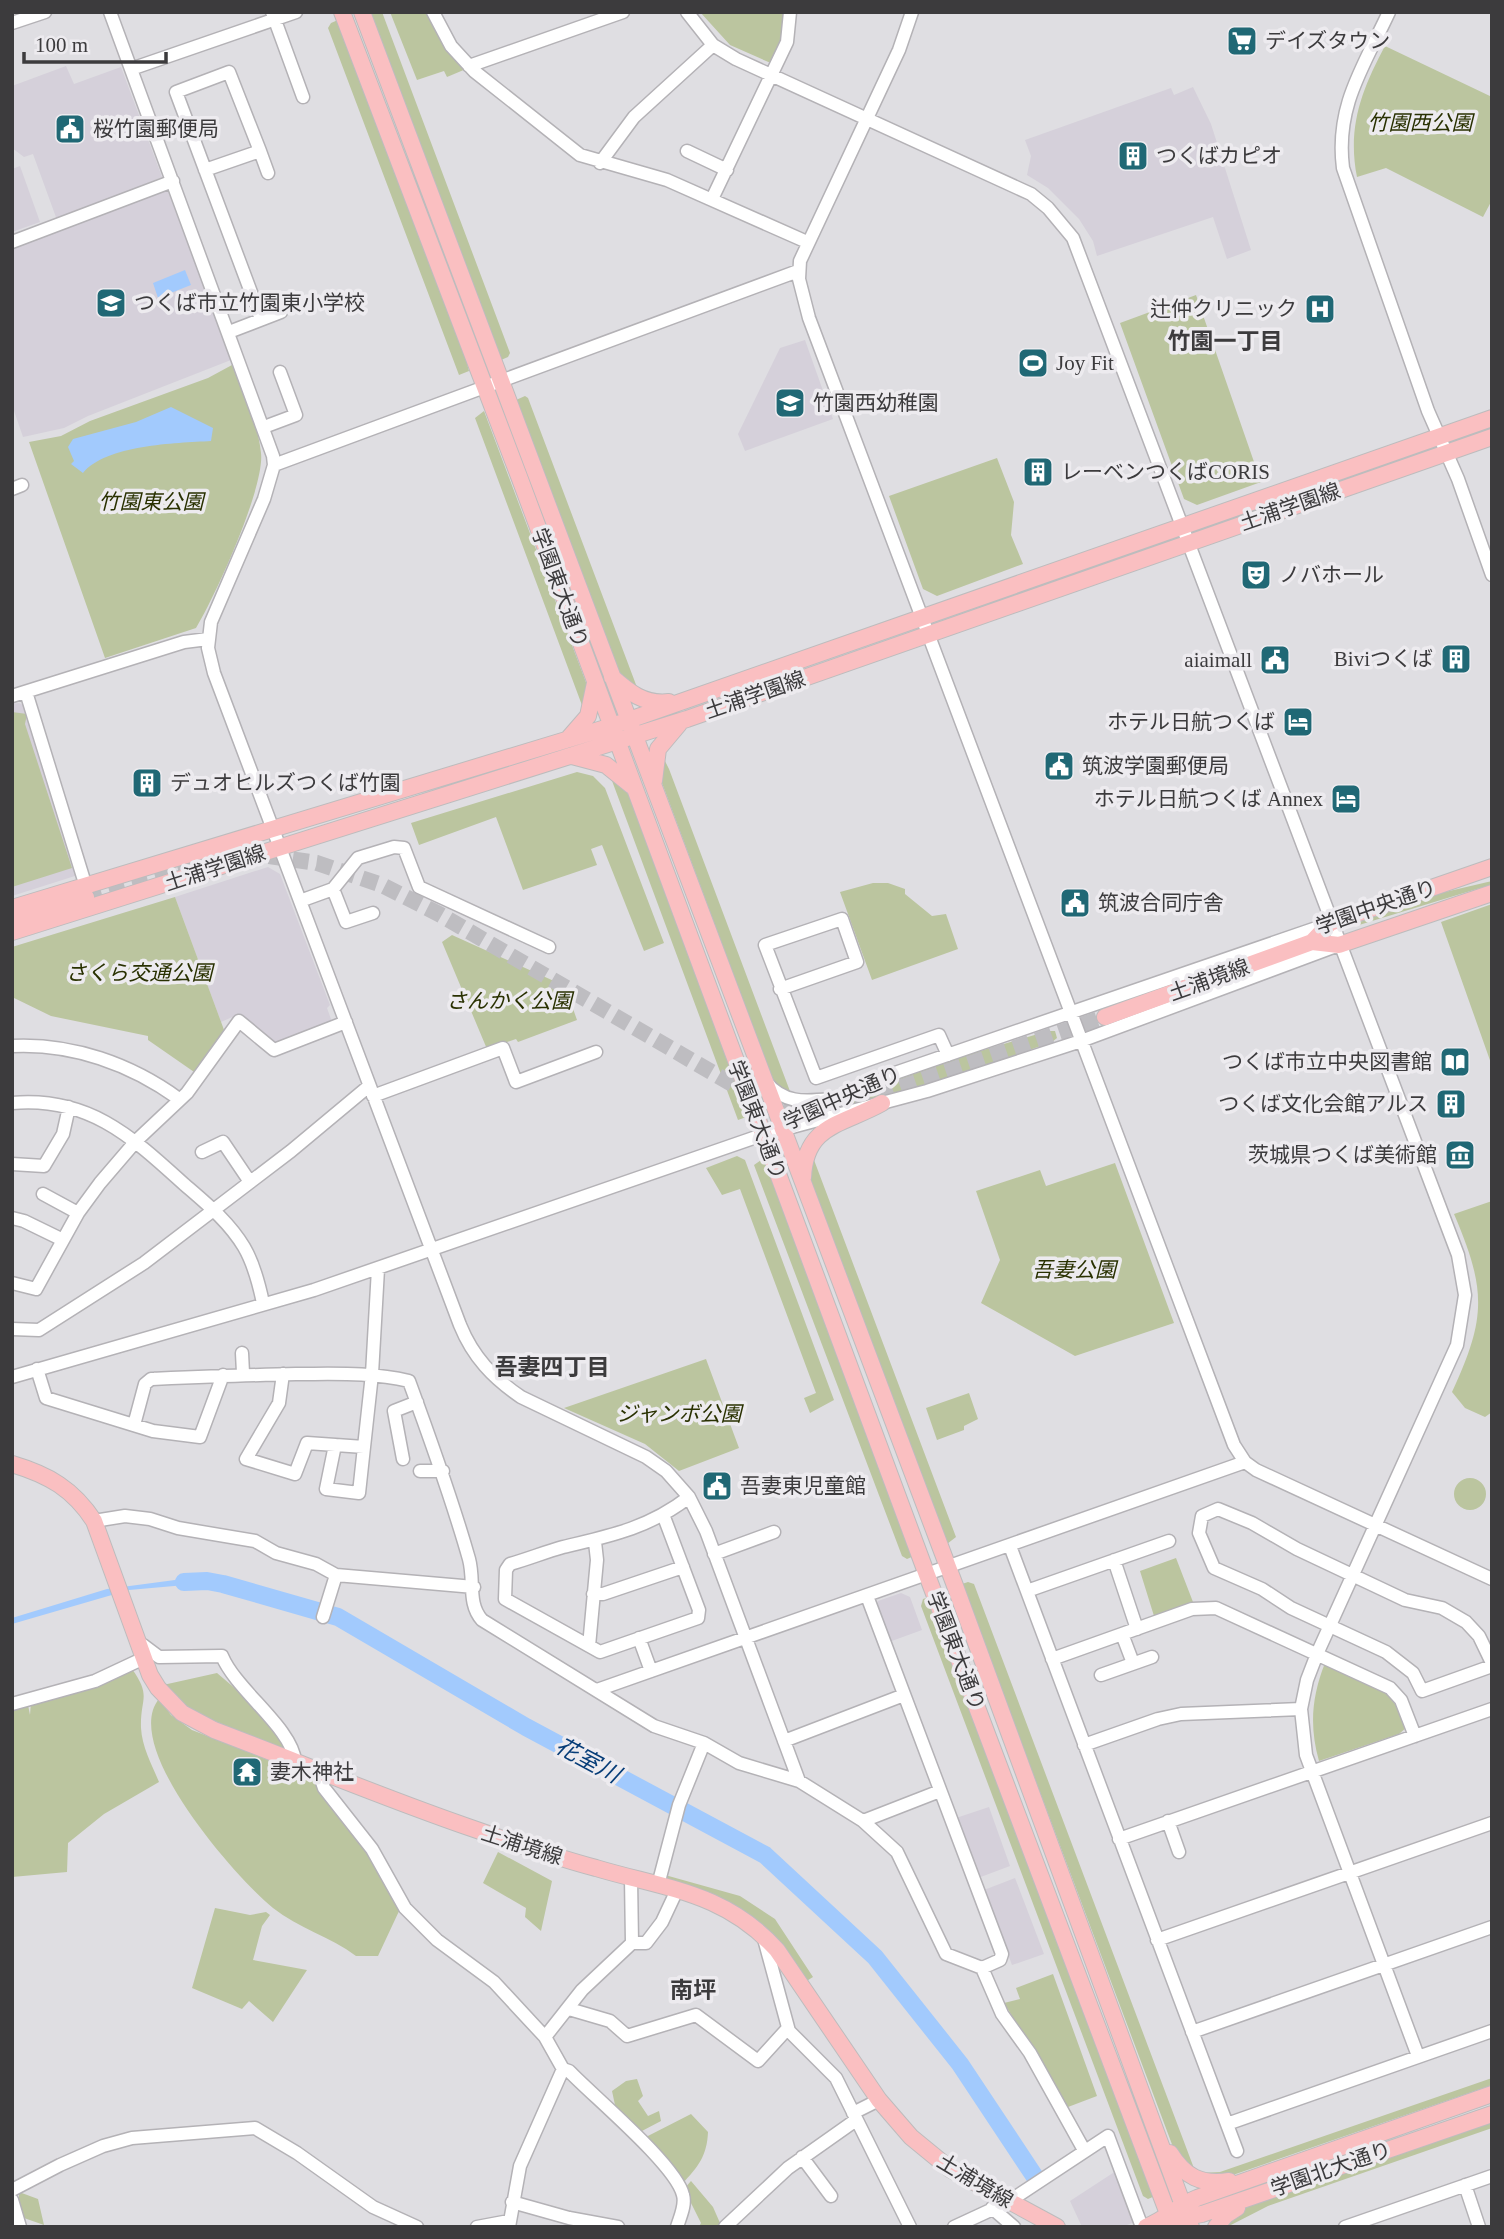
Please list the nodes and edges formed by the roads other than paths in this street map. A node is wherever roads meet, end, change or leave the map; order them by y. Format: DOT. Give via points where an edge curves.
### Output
graph roads {
  1 [pos="45,12"];
  2 [pos="110,12"];
  3 [pos="296,12"];
  4 [pos="342,12"];
  5 [pos="362,12"];
  6 [pos="433,12"];
  7 [pos="623,12"];
  8 [pos="687,12"];
  9 [pos="790,12"];
  10 [pos="912,12"];
  11 [pos="1389,12"];
  12 [pos="274,16"];
  13 [pos="12,23"];
  14 [pos="713,45"];
  15 [pos="469,66"];
  16 [pos="131,69"];
  17 [pos="771,76"];
  18 [pos="303,97"];
  19 [pos="866,118"];
  20 [pos="260,151"];
  21 [pos="687,151"];
  22 [pos="600,163"];
  23 [pos="205,170"];
  24 [pos="727,170"];
  25 [pos="268,173"];
  26 [pos="173,181"];
  27 [pos="712,199"];
  28 [pos="12,242"];
  29 [pos="807,242"];
  30 [pos="798,271"];
  31 [pos="281,312"];
  32 [pos="261,319"];
  33 [pos="229,332"];
  34 [pos="280,372"];
  35 [pos="502,381"];
  36 [pos="484,388"];
  37 [pos="1492,418"];
  38 [pos="264,427"];
  39 [pos="1439,436"];
  40 [pos="1492,437"];
  41 [pos="1447,453"];
  42 [pos="274,465"];
  43 [pos="1182,526"];
  44 [pos="1187,543"];
  45 [pos="1492,575"];
  46 [pos="921,617"];
  47 [pos="928,635"];
  48 [pos="208,639"];
  49 [pos="603,678"];
  50 [pos="26,692"];
  51 [pos="12,696"];
  52 [pos="685,699"];
  53 [pos="687,719"];
  54 [pos="623,731"];
  55 [pos="568,749"];
  56 [pos="634,788"];
  57 [pos="653,788"];
  58 [pos="274,829"];
  59 [pos="280,846"];
  60 [pos="1492,867"];
  61 [pos="83,877"];
  62 [pos="333,889"];
  63 [pos="1492,893"];
  64 [pos="86,897"];
  65 [pos="300,901"];
  66 [pos="12,908"];
  67 [pos="373,913"];
  68 [pos="12,920"];
  69 [pos="1330,923"];
  70 [pos="12,932"];
  71 [pos="1312,942"];
  72 [pos="1339,945"];
  73 [pos="549,947"];
  74 [pos="780,989"];
  75 [pos="1070,1013"];
  76 [pos="1105,1017"];
  77 [pos="346,1023"];
  78 [pos="1081,1041"];
  79 [pos="12,1046"];
  80 [pos="596,1052"];
  81 [pos="948,1055"];
  82 [pos="765,1081"];
  83 [pos="371,1091"];
  84 [pos="839,1097"];
  85 [pos="180,1099"];
  86 [pos="12,1103"];
  87 [pos="882,1103"];
  88 [pos="69,1107"];
  89 [pos="781,1127"];
  90 [pos="762,1135"];
  91 [pos="136,1141"];
  92 [pos="202,1152"];
  93 [pos="12,1164"];
  94 [pos="250,1182"];
  95 [pos="802,1184"];
  96 [pos="43,1194"];
  97 [pos="212,1209"];
  98 [pos="78,1213"];
  99 [pos="12,1219"];
  100 [pos="63,1240"];
  101 [pos="432,1251"];
  102 [pos="378,1269"];
  103 [pos="12,1283"];
  104 [pos="263,1303"];
  105 [pos="12,1329"];
  106 [pos="242,1353"];
  107 [pos="37,1369"];
  108 [pos="243,1373"];
  109 [pos="283,1374"];
  110 [pos="372,1374"];
  111 [pos="223,1376"];
  112 [pos="12,1377"];
  113 [pos="417,1402"];
  114 [pos="134,1425"];
  115 [pos="335,1445"];
  116 [pos="364,1447"];
  117 [pos="403,1459"];
  118 [pos="1245,1462"];
  119 [pos="12,1464"];
  120 [pos="420,1471"];
  121 [pos="443,1471"];
  122 [pos="689,1497"];
  123 [pos="664,1517"];
  124 [pos="94,1521"];
  125 [pos="1376,1525"];
  126 [pos="774,1532"];
  127 [pos="1169,1541"];
  128 [pos="595,1542"];
  129 [pos="1010,1546"];
  130 [pos="714,1554"];
  131 [pos="1114,1560"];
  132 [pos="683,1567"];
  133 [pos="948,1568"];
  134 [pos="336,1574"];
  135 [pos="927,1575"];
  136 [pos="1354,1575"];
  137 [pos="1492,1579"];
  138 [pos="474,1587"];
  139 [pos="1027,1591"];
  140 [pos="593,1594"];
  141 [pos="867,1596"];
  142 [pos="324,1612"];
  143 [pos="1330,1627"];
  144 [pos="1137,1629"];
  145 [pos="1122,1634"];
  146 [pos="639,1638"];
  147 [pos="746,1638"];
  148 [pos="589,1646"];
  149 [pos="140,1653"];
  150 [pos="1317,1654"];
  151 [pos="1152,1657"];
  152 [pos="1052,1659"];
  153 [pos="1133,1664"];
  154 [pos="1492,1665"];
  155 [pos="652,1671"];
  156 [pos="1101,1675"];
  157 [pos="597,1690"];
  158 [pos="904,1695"];
  159 [pos="12,1704"];
  160 [pos="1301,1709"];
  161 [pos="1492,1709"];
  162 [pos="1415,1736"];
  163 [pos="784,1741"];
  164 [pos="704,1743"];
  165 [pos="1084,1745"];
  166 [pos="295,1761"];
  167 [pos="318,1770"];
  168 [pos="1311,1772"];
  169 [pos="799,1781"];
  170 [pos="940,1791"];
  171 [pos="863,1821"];
  172 [pos="1168,1821"];
  173 [pos="1492,1823"];
  174 [pos="1119,1839"];
  175 [pos="1179,1852"];
  176 [pos="1349,1872"];
  177 [pos="631,1878"];
  178 [pos="658,1885"];
  179 [pos="677,1890"];
  180 [pos="1492,1927"];
  181 [pos="763,1935"];
  182 [pos="1157,1940"];
  183 [pos="632,1943"];
  184 [pos="1384,1965"];
  185 [pos="982,1968"];
  186 [pos="569,2009"];
  187 [pos="788,2028"];
  188 [pos="1492,2031"];
  189 [pos="1192,2032"];
  190 [pos="545,2038"];
  191 [pos="1418,2056"];
  192 [pos="562,2069"];
  193 [pos="1492,2094"];
  194 [pos="879,2100"];
  195 [pos="1492,2114"];
  196 [pos="854,2116"];
  197 [pos="1227,2124"];
  198 [pos="1158,2133"];
  199 [pos="1084,2150"];
  200 [pos="1237,2151"];
  201 [pos="802,2157"];
  202 [pos="1262,2176"];
  203 [pos="1492,2176"];
  204 [pos="1297,2180"];
  205 [pos="1465,2185"];
  206 [pos="12,2190"];
  207 [pos="831,2196"];
  208 [pos="12,2200"];
  209 [pos="512,2202"];
  210 [pos="1008,2202"];
  211 [pos="992,2208"];
  212 [pos="1181,2218"];
  213 [pos="509,2224"];
  214 [pos="20,2227"];
  215 [pos="417,2227"];
  216 [pos="477,2227"];
  217 [pos="618,2227"];
  218 [pos="677,2227"];
  219 [pos="725,2227"];
  220 [pos="910,2227"];
  221 [pos="954,2227"];
  222 [pos="1014,2227"];
  223 [pos="1057,2227"];
  224 [pos="1144,2227"];
  225 [pos="1216,2227"];
  226 [pos="1345,2227"];
  227 [pos="1479,2227"];
  1 -- 13 [label="street"];
  2 -- 16 [label="street"];
  3 -- 12 [label="street"];
  4 -- 36 [label="main road, 学園東大通り"];
  5 -- 35 [label="main road, 学園東大通り"];
  6 -- 15 [label="street" via="443,35"];
  7 -- 15 [label="street"];
  8 -- 14 [label="street"];
  9 -- 17 [label="street" via="787,43"];
  10 -- 19 [label="street"];
  11 -- 39 [label="street" via="1344,111 1342,156 1353,203"];
  12 -- 16 [label="street"];
  12 -- 18 [label="street"];
  14 -- 17 [label="street"];
  14 -- 22 [label="street" via="634,117"];
  15 -- 22 [label="street" via="553,137"];
  16 -- 26 [label="street"];
  17 -- 19 [label="street"];
  17 -- 24 [label="street"];
  19 -- 29 [label="street"];
  19 -- 43 [label="street" via="1011,183 1031,194 1064,224 1085,264"];
  20 -- 23 [label="street"];
  20 -- 23 [label="street" via="229,72 176,92"];
  20 -- 25 [label="street"];
  21 -- 24 [label="street"];
  22 -- 27 [label="street" via="667,180"];
  23 -- 32 [label="street"];
  24 -- 27 [label="street"];
  26 -- 28 [label="street"];
  26 -- 33 [label="street"];
  27 -- 29 [label="street"];
  29 -- 30 [label="street"];
  30 -- 35 [label="street"];
  30 -- 46 [label="street" via="809,318"];
  31 -- 32 [label="street"];
  32 -- 33 [label="street"];
  33 -- 38 [label="street"];
  34 -- 38 [label="street" via="296,415"];
  35 -- 36 [label="street"];
  35 -- 49 [label="main road, 学園東大通り"];
  36 -- 42 [label="street"];
  36 -- 49 [label="main road, 学園東大通り"];
  37 -- 39 [label="main road, 土浦学園線"];
  38 -- 42 [label="street"];
  39 -- 41 [label="street"];
  39 -- 43 [label="main road, 土浦学園線"];
  40 -- 41 [label="main road, 土浦学園線"];
  41 -- 44 [label="main road, 土浦学園線"];
  41 -- 45 [label="street"];
  42 -- 48 [label="street"];
  43 -- 44 [label="street"];
  43 -- 46 [label="main road, 土浦学園線"];
  44 -- 47 [label="main road, 土浦学園線"];
  44 -- 69 [label="street"];
  46 -- 47 [label="street"];
  46 -- 52 [label="main road, 土浦学園線"];
  47 -- 53 [label="main road, 土浦学園線"];
  47 -- 75 [label="street"];
  48 -- 50 [label="street" via="184,642"];
  48 -- 58 [label="street" via="215,673"];
  49 -- 52 [label="main road" via="649,701"];
  49 -- 54 [label="main road, 学園東大通り"];
  49 -- 55 [label="main road"];
  50 -- 51 [label="street"];
  50 -- 61 [label="street"];
  52 -- 54 [label="main road, 土浦学園線"];
  53 -- 54 [label="main road, 土浦学園線"];
  53 -- 57 [label="main road" via="658,748"];
  54 -- 55 [label="main road, 土浦学園線"];
  54 -- 56 [label="main road, 学園東大通り"];
  54 -- 57 [label="main road, 学園東大通り"];
  55 -- 56 [label="main road" via="606,765"];
  55 -- 58 [label="main road, 土浦学園線"];
  55 -- 59 [label="main road, 土浦学園線"];
  56 -- 90 [label="main road, 学園東大通り"];
  57 -- 82 [label="main road, 学園東大通り"];
  58 -- 59 [label="street"];
  58 -- 66 [label="main road, 土浦学園線"];
  59 -- 65 [label="street"];
  59 -- 70 [label="main road, 土浦学園線"];
  60 -- 69 [label="main road, 学園中央通り"];
  62 -- 65 [label="street"];
  62 -- 67 [label="street" via="346,922"];
  62 -- 73 [label="street" via="358,858 394,846 404,848 419,887"];
  63 -- 72 [label="main road, 学園中央通り"];
  64 -- 68 [label="main road"];
  65 -- 77 [label="street"];
  69 -- 71 [label="main road, 土浦境線"];
  69 -- 72 [label="street"];
  69 -- 75 [label="street, 学園中央通り"];
  71 -- 72 [label="main road, 土浦境線"];
  71 -- 76 [label="main road, 土浦境線"];
  72 -- 78 [label="street, 学園中央通り"];
  72 -- 125 [label="street" via="1458,1255 1465,1295 1457,1345"];
  74 -- 74 [label="street" via="765,945 842,919 857,962"];
  74 -- 81 [label="street" via="816,1078 939,1035"];
  75 -- 78 [label="street"];
  75 -- 81 [label="street, 学園中央通り"];
  77 -- 83 [label="street"];
  77 -- 85 [label="street" via="274,1050 239,1021"];
  78 -- 87 [label="street, 学園中央通り"];
  78 -- 118 [label="street" via="1231,1437"];
  79 -- 85 [label="street" via="48,1047 102,1058"];
  80 -- 83 [label="street" via="516,1082 503,1048"];
  81 -- 84 [label="street, 学園中央通り"];
  82 -- 84 [label="street" via="791,1100"];
  82 -- 89 [label="main road, 学園東大通り"];
  83 -- 94 [label="street"];
  83 -- 101 [label="street"];
  84 -- 89 [label="street, 学園中央通り"];
  85 -- 91 [label="street"];
  86 -- 88 [label="street"];
  87 -- 89 [label="street, 学園中央通り"];
  87 -- 95 [label="main road" via="821,1131 809,1145"];
  88 -- 91 [label="street" via="103,1120"];
  88 -- 93 [label="street" via="63,1134 44,1166"];
  89 -- 90 [label="street, 学園中央通り"];
  89 -- 95 [label="main road, 学園東大通り"];
  90 -- 101 [label="street, 学園中央通り"];
  90 -- 135 [label="main road, 学園東大通り"];
  91 -- 97 [label="street"];
  91 -- 98 [label="street"];
  92 -- 94 [label="street" via="223,1142"];
  94 -- 97 [label="street"];
  95 -- 133 [label="main road, 学園東大通り"];
  96 -- 98 [label="street"];
  97 -- 104 [label="street" via="246,1250"];
  97 -- 105 [label="street" via="144,1263 39,1330"];
  98 -- 100 [label="street"];
  99 -- 100 [label="street"];
  100 -- 103 [label="street" via="36,1289"];
  101 -- 102 [label="street, 学園中央通り"];
  101 -- 122 [label="street" via="466,1340 490,1373 521,1397 646,1457"];
  102 -- 104 [label="street, 学園中央通り"];
  102 -- 110 [label="street"];
  104 -- 107 [label="street, 学園中央通り"];
  106 -- 108 [label="street"];
  107 -- 112 [label="street, 学園中央通り"];
  107 -- 114 [label="street" via="46,1398"];
  108 -- 109 [label="street"];
  108 -- 111 [label="street"];
  109 -- 110 [label="street"];
  109 -- 115 [label="street" via="279,1403 246,1459 295,1474 307,1443"];
  110 -- 113 [label="street" via="409,1381"];
  110 -- 116 [label="street"];
  111 -- 114 [label="street" via="147,1380"];
  111 -- 114 [label="street" via="200,1437"];
  113 -- 117 [label="street" via="394,1410"];
  113 -- 121 [label="street"];
  115 -- 116 [label="street"];
  115 -- 116 [label="street" via="326,1489 359,1493"];
  118 -- 125 [label="street"];
  118 -- 129 [label="street"];
  119 -- 124 [label="main road, 土浦境線" via="59,1482"];
  120 -- 121 [label="street"];
  121 -- 138 [label="street"];
  122 -- 123 [label="street"];
  122 -- 130 [label="street"];
  123 -- 128 [label="street"];
  123 -- 132 [label="street"];
  124 -- 134 [label="street" via="125,1516 150,1519 256,1541"];
  124 -- 149 [label="main road, 土浦境線"];
  125 -- 136 [label="street"];
  125 -- 137 [label="street"];
  126 -- 130 [label="street"];
  127 -- 131 [label="street"];
  128 -- 140 [label="street"];
  128 -- 148 [label="street" via="510,1564 506,1570 505,1600"];
  129 -- 133 [label="street"];
  129 -- 139 [label="street"];
  130 -- 147 [label="street"];
  131 -- 139 [label="street"];
  131 -- 144 [label="street"];
  132 -- 140 [label="street"];
  132 -- 146 [label="street" via="700,1616"];
  133 -- 135 [label="street"];
  133 -- 198 [label="main road, 学園東大通り"];
  134 -- 138 [label="street"];
  134 -- 142 [label="street"];
  135 -- 141 [label="street"];
  135 -- 212 [label="main road, 学園東大通り"];
  136 -- 143 [label="street"];
  136 -- 143 [label="street" via="1218,1509 1202,1516 1199,1533 1214,1568"];
  136 -- 154 [label="street" via="1405,1600 1442,1608 1466,1622 1479,1636"];
  138 -- 157 [label="street" via="472,1603 482,1620"];
  139 -- 152 [label="street"];
  140 -- 148 [label="street"];
  141 -- 147 [label="street"];
  141 -- 158 [label="street"];
  143 -- 150 [label="street"];
  143 -- 154 [label="street" via="1400,1661 1422,1691"];
  144 -- 145 [label="street"];
  144 -- 150 [label="street" via="1210,1607"];
  145 -- 152 [label="street"];
  145 -- 153 [label="street"];
  146 -- 148 [label="street" via="602,1651"];
  146 -- 155 [label="street"];
  147 -- 155 [label="street"];
  147 -- 163 [label="street"];
  149 -- 159 [label="street" via="95,1681"];
  149 -- 166 [label="main road, 土浦境線" via="158,1688 182,1713"];
  149 -- 166 [label="street" via="143,1645 159,1657 222,1656 232,1677 292,1748"];
  150 -- 160 [label="street"];
  150 -- 162 [label="street" via="1395,1692"];
  151 -- 153 [label="street"];
  152 -- 165 [label="street"];
  153 -- 156 [label="street"];
  155 -- 157 [label="street"];
  157 -- 164 [label="street" via="654,1726"];
  158 -- 163 [label="street"];
  158 -- 170 [label="street"];
  160 -- 165 [label="street" via="1181,1714"];
  160 -- 168 [label="street" via="1303,1744"];
  161 -- 162 [label="street"];
  162 -- 168 [label="street"];
  163 -- 169 [label="street"];
  164 -- 169 [label="street" via="738,1763"];
  164 -- 178 [label="street" via="678,1810"];
  165 -- 174 [label="street"];
  166 -- 167 [label="main road, 土浦境線"];
  167 -- 177 [label="main road, 土浦境線" via="471,1828"];
  167 -- 190 [label="street" via="324,1788 372,1849 405,1908 437,1940 494,1982"];
  168 -- 172 [label="street"];
  168 -- 176 [label="street"];
  169 -- 171 [label="street"];
  170 -- 171 [label="street"];
  170 -- 185 [label="street" via="1002,1954 1000,1960"];
  171 -- 185 [label="street" via="897,1852 946,1954"];
  172 -- 174 [label="street"];
  172 -- 175 [label="street"];
  173 -- 176 [label="street"];
  174 -- 182 [label="street"];
  176 -- 182 [label="street"];
  176 -- 184 [label="street"];
  177 -- 178 [label="main road, 土浦境線"];
  177 -- 183 [label="street"];
  178 -- 179 [label="main road, 土浦境線"];
  179 -- 181 [label="main road, 土浦境線" via="733,1912"];
  179 -- 183 [label="street" via="646,1943"];
  180 -- 184 [label="street"];
  181 -- 187 [label="street"];
  181 -- 194 [label="main road, 土浦境線"];
  182 -- 189 [label="street"];
  183 -- 186 [label="street" via="582,1990"];
  184 -- 189 [label="street"];
  184 -- 191 [label="street"];
  185 -- 199 [label="street" via="1002,2014 1030,2053"];
  186 -- 187 [label="street" via="610,2021 627,2036 696,2015 758,2062"];
  186 -- 190 [label="street"];
  187 -- 196 [label="street" via="836,2078"];
  188 -- 191 [label="street"];
  189 -- 197 [label="street"];
  190 -- 192 [label="street"];
  191 -- 197 [label="street"];
  192 -- 209 [label="street" via="531,2136"];
  192 -- 218 [label="street" via="639,2137 675,2180 684,2198"];
  193 -- 202 [label="main road, 学園北大通り"];
  194 -- 196 [label="street"];
  194 -- 210 [label="main road, 土浦境線" via="925,2150"];
  195 -- 204 [label="main road, 学園北大通り"];
  196 -- 201 [label="street"];
  196 -- 220 [label="street"];
  197 -- 200 [label="street"];
  198 -- 202 [label="main road" via="1178,2167 1195,2179 1213,2183"];
  198 -- 212 [label="main road, 学園東大通り"];
  199 -- 210 [label="street"];
  199 -- 224 [label="street" via="1108,2136"];
  201 -- 207 [label="street"];
  201 -- 219 [label="street"];
  202 -- 212 [label="main road, 学園北大通り"];
  203 -- 205 [label="street"];
  204 -- 212 [label="main road, 学園北大通り"];
  204 -- 225 [label="main road" via="1226,2214"];
  205 -- 226 [label="street"];
  205 -- 227 [label="street"];
  206 -- 215 [label="street" via="71,2160 132,2138 255,2128 373,2207"];
  208 -- 214 [label="street"];
  209 -- 213 [label="street"];
  209 -- 217 [label="street"];
  210 -- 211 [label="street"];
  210 -- 223 [label="main road, 土浦境線"];
  211 -- 221 [label="street"];
  211 -- 222 [label="street"];
  212 -- 224 [label="main road"];
  213 -- 216 [label="street"];
}
